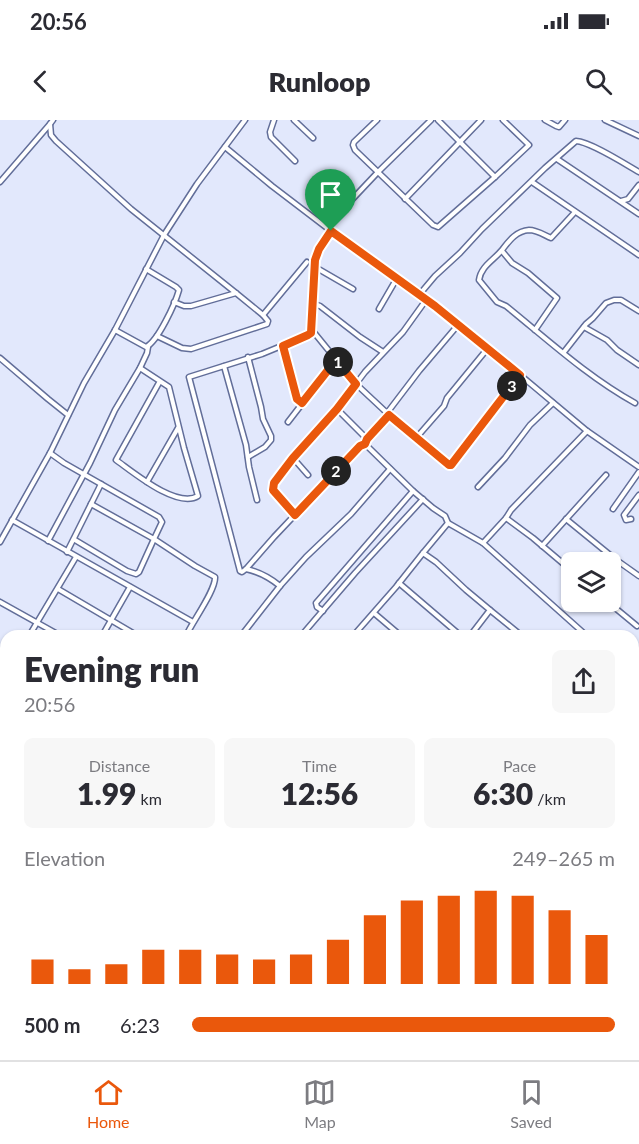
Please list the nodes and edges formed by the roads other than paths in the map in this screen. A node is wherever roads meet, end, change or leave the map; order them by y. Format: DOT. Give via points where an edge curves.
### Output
graph roads {
  1 [pos="53,120"];
  2 [pos="245,120"];
  3 [pos="274,120"];
  4 [pos="294,120"];
  5 [pos="377,120"];
  6 [pos="431,120"];
  7 [pos="438,120"];
  8 [pos="481,120"];
  9 [pos="503,120"];
  10 [pos="545,120"];
  11 [pos="565,120"];
  12 [pos="605,120"];
  13 [pos="50,124"];
  14 [pos="639,136"];
  15 [pos="313,138"];
  16 [pos="460,142"];
  17 [pos="225,147"];
  18 [pos="557,159"];
  19 [pos="295,161"];
  20 [pos="378,172"];
  21 [pos="639,172"];
  22 [pos="495,177"];
  23 [pos="0,182"];
  24 [pos="532,182"];
  25 [pos="639,185"];
  26 [pos="405,199"];
  27 [pos="621,201"];
  28 [pos="575,212"];
  29 [pos="639,214"];
  30 [pos="327,226"];
  31 [pos="331,231"];
  32 [pos="164,235"];
  33 [pos="502,251"];
  34 [pos="639,255"];
  35 [pos="307,262"];
  36 [pos="315,267"];
  37 [pos="146,270"];
  38 [pos="398,278"];
  39 [pos="353,289"];
  40 [pos="236,293"];
  41 [pos="419,295"];
  42 [pos="426,300"];
  43 [pos="174,302"];
  44 [pos="314,304"];
  45 [pos="379,309"];
  46 [pos="639,311"];
  47 [pos="263,315"];
  48 [pos="458,325"];
  49 [pos="584,327"];
  50 [pos="115,330"];
  51 [pos="312,330"];
  52 [pos="534,330"];
  53 [pos="157,336"];
  54 [pos="283,346"];
  55 [pos="148,347"];
  56 [pos="488,348"];
  57 [pos="383,352"];
  58 [pos="564,352"];
  59 [pos="248,357"];
  60 [pos="0,358"];
  61 [pos="336,360"];
  62 [pos="224,366"];
  63 [pos="639,366"];
  64 [pos="140,368"];
  65 [pos="520,375"];
  66 [pos="160,381"];
  67 [pos="356,384"];
  68 [pos="553,402"];
  69 [pos="302,403"];
  70 [pos="635,403"];
  71 [pos="337,409"];
  72 [pos="68,414"];
  73 [pos="388,414"];
  74 [pos="288,422"];
  75 [pos="179,427"];
  76 [pos="587,432"];
  77 [pos="417,437"];
  78 [pos="366,442"];
  79 [pos="50,453"];
  80 [pos="248,457"];
  81 [pos="293,458"];
  82 [pos="639,467"];
  83 [pos="390,468"];
  84 [pos="639,472"];
  85 [pos="83,474"];
  86 [pos="308,475"];
  87 [pos="606,475"];
  88 [pos="147,482"];
  89 [pos="101,484"];
  90 [pos="478,487"];
  91 [pos="413,491"];
  92 [pos="639,495"];
  93 [pos="423,499"];
  94 [pos="257,500"];
  95 [pos="91,504"];
  96 [pos="613,509"];
  97 [pos="295,515"];
  98 [pos="506,518"];
  99 [pos="566,519"];
  100 [pos="631,519"];
  101 [pos="12,520"];
  102 [pos="448,523"];
  103 [pos="154,539"];
  104 [pos="75,540"];
  105 [pos="48,541"];
  106 [pos="0,542"];
  107 [pos="483,543"];
  108 [pos="542,546"];
  109 [pos="68,552"];
  110 [pos="423,553"];
  111 [pos="76,557"];
  112 [pos="561,562"];
  113 [pos="246,569"];
  114 [pos="639,576"];
  115 [pos="399,583"];
  116 [pos="280,586"];
  117 [pos="130,588"];
  118 [pos="58,589"];
  119 [pos="0,602"];
  120 [pos="490,610"];
  121 [pos="322,611"];
  122 [pos="620,612"];
  123 [pos="374,613"];
  124 [pos="111,621"];
  125 [pos="193,622"];
  126 [pos="37,623"];
  127 [pos="637,626"];
  128 [pos="33,630"];
  129 [pos="50,630"];
  130 [pos="106,630"];
  131 [pos="127,630"];
  132 [pos="189,630"];
  133 [pos="246,630"];
  134 [pos="307,630"];
  135 [pos="358,630"];
  136 [pos="394,630"];
  137 [pos="454,630"];
  138 [pos="475,630"];
  139 [pos="514,630"];
  140 [pos="580,630"];
  1 -- 13 [label="street"];
  2 -- 17 [label="street"];
  3 -- 19 [label="street" via="270,134"];
  4 -- 15 [label="street"];
  5 -- 20 [label="street" via="353,146"];
  6 -- 20 [label="street"];
  7 -- 16 [label="street"];
  8 -- 16 [label="street"];
  9 -- 22 [label="street" via="529,145"];
  10 -- 11 [label="street" via="559,126"];
  12 -- 14 [label="street"];
  13 -- 23 [label="street"];
  13 -- 32 [label="street" via="56,141"];
  16 -- 22 [label="street"];
  16 -- 26 [label="street"];
  17 -- 30 [label="street"];
  17 -- 32 [label="street"];
  18 -- 21 [label="street" via="579,141"];
  18 -- 24 [label="street"];
  18 -- 27 [label="street"];
  20 -- 26 [label="street"];
  20 -- 30 [label="street"];
  22 -- 26 [label="street" via="438,227"];
  24 -- 28 [label="street"];
  24 -- 41 [label="street"];
  25 -- 27 [label="street" via="628,199"];
  27 -- 29 [label="street"];
  28 -- 33 [label="street" via="553,238 524,231 507,242"];
  28 -- 34 [label="street"];
  30 -- 31 [label="street"];
  31 -- 36 [label="street" via="319,249"];
  31 -- 38 [label="street"];
  32 -- 37 [label="street"];
  32 -- 40 [label="street"];
  33 -- 52 [label="street" via="557,298"];
  33 -- 52 [label="street" via="482,269 479,280 497,302"];
  35 -- 47 [label="street"];
  36 -- 39 [label="street"];
  36 -- 44 [label="street"];
  37 -- 43 [label="street" via="176,287"];
  37 -- 50 [label="street"];
  38 -- 41 [label="street"];
  38 -- 45 [label="street"];
  40 -- 43 [label="street" via="191,306"];
  40 -- 47 [label="street"];
  41 -- 42 [label="street"];
  42 -- 48 [label="street"];
  42 -- 57 [label="street"];
  43 -- 53 [label="street"];
  44 -- 51 [label="street"];
  44 -- 57 [label="street"];
  46 -- 49 [label="street" via="621,300 608,302"];
  47 -- 53 [label="street" via="267,324 191,349"];
  48 -- 56 [label="street"];
  48 -- 73 [label="street"];
  49 -- 58 [label="street"];
  49 -- 63 [label="street"];
  50 -- 55 [label="street"];
  50 -- 72 [label="street"];
  51 -- 54 [label="street"];
  51 -- 61 [label="street"];
  52 -- 58 [label="street"];
  53 -- 55 [label="street"];
  54 -- 59 [label="street"];
  54 -- 69 [label="street" via="297,399"];
  55 -- 64 [label="street"];
  56 -- 65 [label="street"];
  56 -- 77 [label="street"];
  57 -- 67 [label="street"];
  58 -- 70 [label="street"];
  59 -- 62 [label="street"];
  59 -- 80 [label="street" via="263,419 271,435 265,447"];
  60 -- 72 [label="street"];
  61 -- 67 [label="street"];
  61 -- 69 [label="street"];
  62 -- 80 [label="street"];
  62 -- 113 [label="street" via="189,377 238,570"];
  64 -- 66 [label="street"];
  64 -- 85 [label="street"];
  65 -- 68 [label="street"];
  65 -- 77 [label="street" via="451,465"];
  66 -- 75 [label="street" via="169,387"];
  66 -- 88 [label="street" via="116,460"];
  67 -- 71 [label="street"];
  67 -- 73 [label="street"];
  68 -- 76 [label="street"];
  68 -- 90 [label="street"];
  69 -- 74 [label="street"];
  71 -- 78 [label="street"];
  71 -- 81 [label="street"];
  72 -- 79 [label="street"];
  73 -- 77 [label="street"];
  73 -- 78 [label="street"];
  75 -- 88 [label="street"];
  75 -- 88 [label="street" via="198,496 187,500"];
  76 -- 82 [label="street"];
  76 -- 98 [label="street"];
  78 -- 83 [label="street"];
  78 -- 97 [label="street"];
  79 -- 85 [label="street"];
  79 -- 101 [label="street"];
  80 -- 94 [label="street"];
  81 -- 86 [label="street"];
  81 -- 97 [label="street" via="273,490"];
  83 -- 91 [label="street"];
  83 -- 116 [label="street"];
  84 -- 96 [label="street"];
  85 -- 89 [label="street"];
  85 -- 105 [label="street"];
  87 -- 99 [label="street"];
  89 -- 95 [label="street"];
  89 -- 103 [label="street" via="159,517 162,522"];
  91 -- 93 [label="street"];
  91 -- 121 [label="street" via="316,603"];
  92 -- 100 [label="street" via="624,515 626,520"];
  93 -- 102 [label="street"];
  93 -- 121 [label="street"];
  95 -- 103 [label="street"];
  95 -- 104 [label="street"];
  97 -- 113 [label="street"];
  98 -- 107 [label="street"];
  98 -- 108 [label="street"];
  99 -- 108 [label="street"];
  99 -- 114 [label="street"];
  101 -- 105 [label="street"];
  101 -- 106 [label="street"];
  102 -- 107 [label="street"];
  102 -- 110 [label="street"];
  103 -- 104 [label="street" via="136,574"];
  103 -- 125 [label="street" via="215,577"];
  104 -- 109 [label="street"];
  105 -- 109 [label="street"];
  107 -- 140 [label="street"];
  108 -- 112 [label="street"];
  109 -- 111 [label="street"];
  110 -- 115 [label="street"];
  110 -- 120 [label="street"];
  111 -- 117 [label="street"];
  111 -- 118 [label="street"];
  113 -- 116 [label="street" via="269,577"];
  115 -- 123 [label="street"];
  115 -- 137 [label="street"];
  116 -- 133 [label="street"];
  117 -- 124 [label="street"];
  117 -- 125 [label="street"];
  118 -- 124 [label="street"];
  118 -- 126 [label="street"];
  119 -- 126 [label="street"];
  120 -- 138 [label="street"];
  120 -- 139 [label="street"];
  121 -- 134 [label="street"];
  122 -- 127 [label="street"];
  123 -- 135 [label="street"];
  123 -- 136 [label="street"];
  124 -- 130 [label="street"];
  124 -- 131 [label="street"];
  125 -- 132 [label="street"];
  126 -- 128 [label="street"];
  126 -- 129 [label="street"];
}
